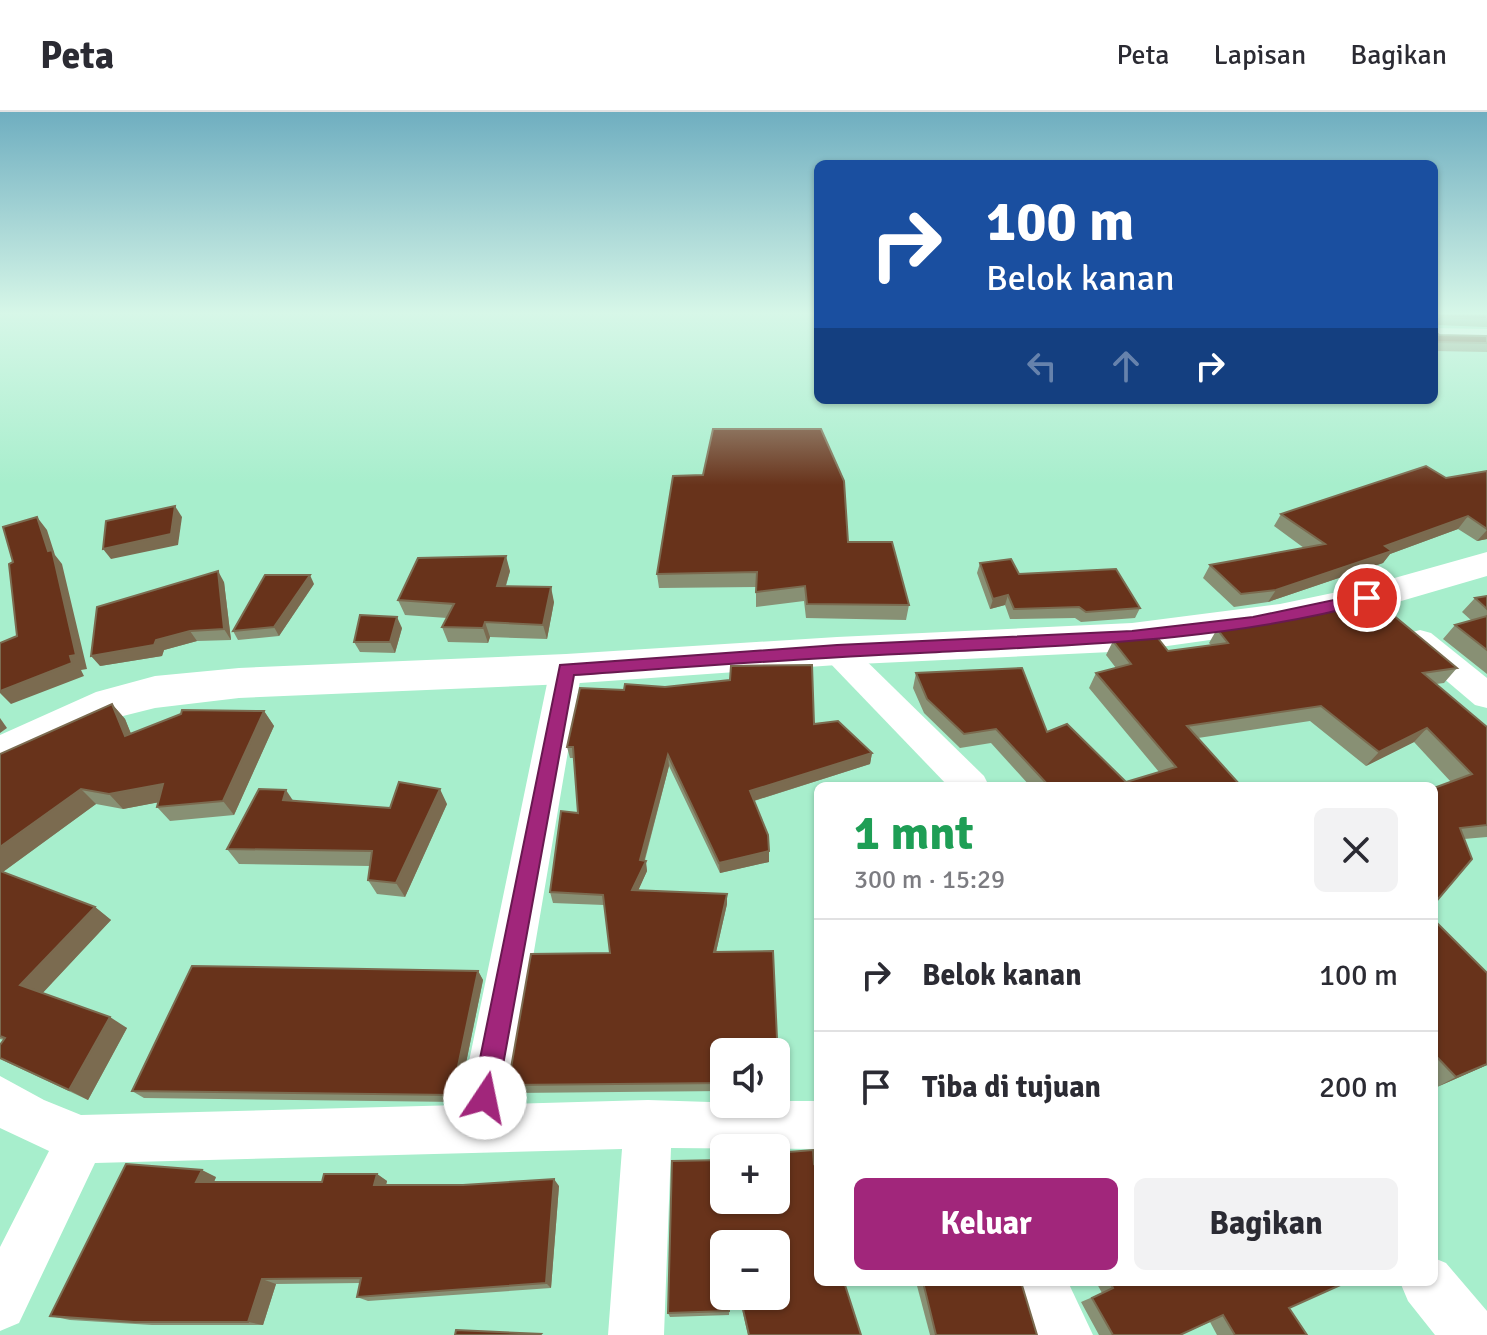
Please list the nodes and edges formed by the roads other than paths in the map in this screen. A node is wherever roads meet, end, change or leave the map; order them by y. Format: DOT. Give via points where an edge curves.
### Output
graph roads {
  1 [pos="1487,564"];
  2 [pos="1387,615"];
  3 [pos="837,651"];
  4 [pos="566,669"];
  5 [pos="1487,696"];
  6 [pos="0,755"];
  7 [pos="967,782"];
  8 [pos="0,1100"];
  9 [pos="648,1124"];
  10 [pos="814,1125"];
  11 [pos="479,1129"];
  12 [pos="81,1139"];
  13 [pos="1042,1286"];
  14 [pos="1430,1286"];
  15 [pos="0,1304"];
  16 [pos="636,1335"];
  17 [pos="1065,1335"];
  18 [pos="1471,1335"];
  1 -- 2 [label="street"];
  2 -- 3 [label="street" via="1267,620 1132,637"];
  2 -- 5 [label="street"];
  3 -- 4 [label="street"];
  3 -- 7 [label="street"];
  4 -- 6 [label="street" via="239,683 155,692 111,703"];
  4 -- 11 [label="street"];
  8 -- 12 [label="street" via="29,1119"];
  9 -- 10 [label="street"];
  9 -- 11 [label="street"];
  9 -- 16 [label="street"];
  11 -- 12 [label="street"];
  12 -- 15 [label="street"];
  13 -- 17 [label="street"];
  14 -- 18 [label="street"];
}
